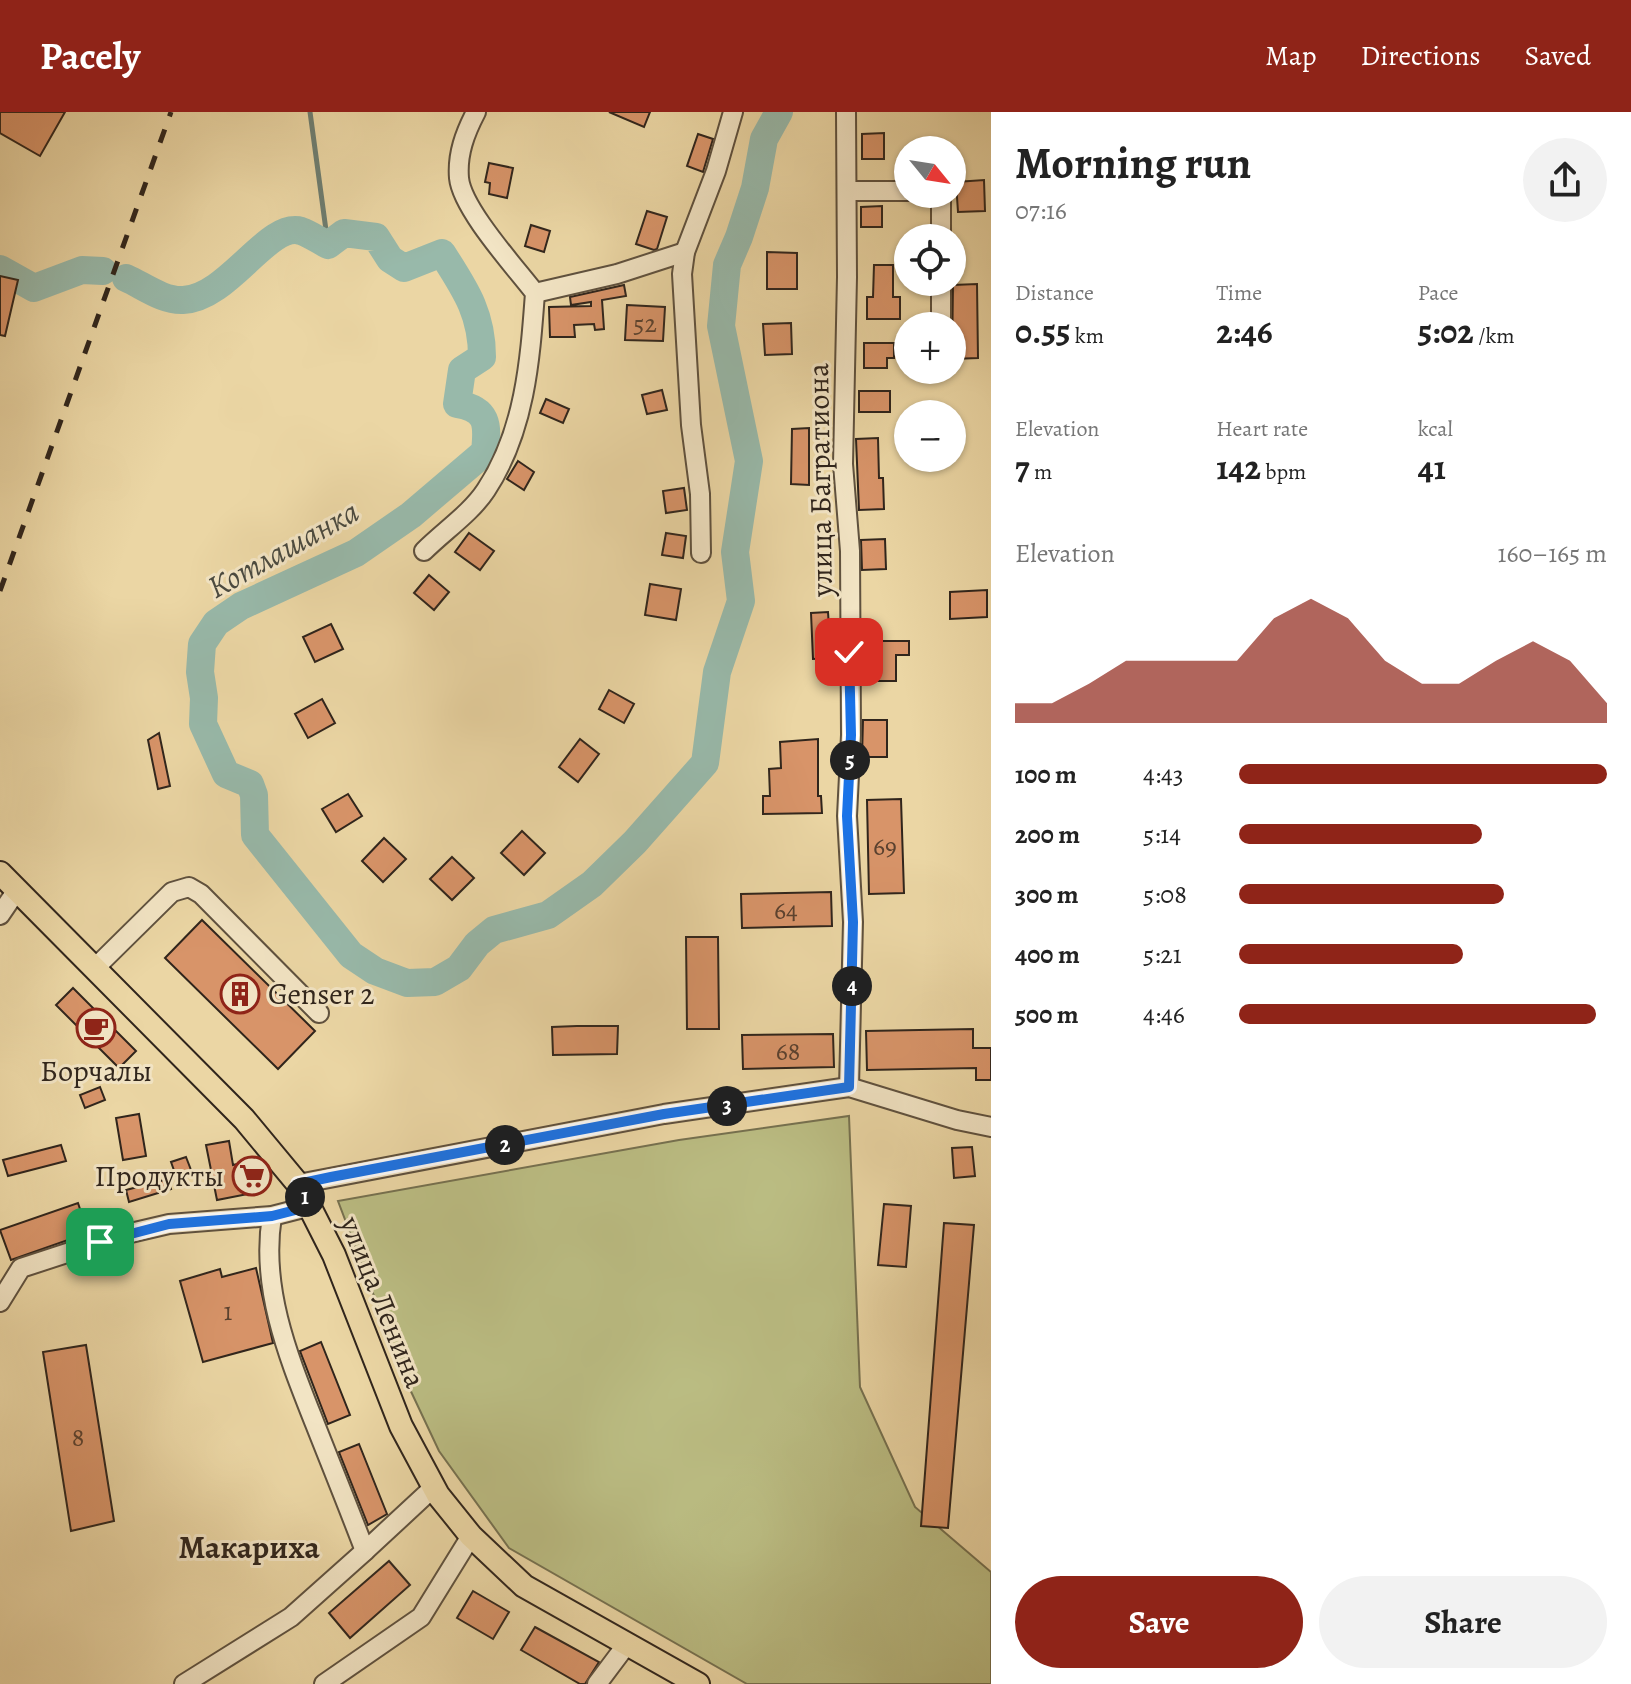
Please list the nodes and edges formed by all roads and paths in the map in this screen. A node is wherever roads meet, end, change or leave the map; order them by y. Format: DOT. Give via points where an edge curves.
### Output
graph roads {
  1 [pos="476,112"];
  2 [pos="733,112"];
  3 [pos="846,112"];
  4 [pos="847,191"];
  5 [pos="894,191"];
  6 [pos="685,252"];
  7 [pos="535,293"];
  8 [pos="424,551"];
  9 [pos="701,553"];
  10 [pos="0,873"];
  11 [pos="17,890"];
  12 [pos="0,915"];
  13 [pos="95,968"];
  14 [pos="319,1013"];
  15 [pos="849,1087"];
  16 [pos="991,1127"];
  17 [pos="298,1184"];
  18 [pos="311,1206"];
  19 [pos="272,1216"];
  20 [pos="0,1302"];
  21 [pos="434,1487"];
  22 [pos="471,1536"];
  23 [pos="365,1551"];
  24 [pos="627,1644"];
  25 [pos="184,1684"];
  26 [pos="324,1684"];
  27 [pos="597,1684"];
  28 [pos="698,1684"];
  1 -- 7 [label="street" via="463,138 459,180 472,210"];
  2 -- 6 [label="street"];
  3 -- 4 [label="street, улица Багратиона"];
  4 -- 5 [label="street"];
  4 -- 15 [label="street, улица Багратиона" via="843,464 850,551"];
  6 -- 7 [label="street"];
  6 -- 9 [label="street" via="686,361"];
  7 -- 8 [label="street" via="530,360 509,447 486,491"];
  10 -- 11 [label="main road, улица Ленина"];
  11 -- 12 [label="street"];
  11 -- 13 [label="main road, улица Ленина"];
  13 -- 14 [label="street" via="172,892 189,887"];
  13 -- 17 [label="main road, улица Ленина" via="244,1119"];
  15 -- 16 [label="street"];
  15 -- 17 [label="street" via="664,1114"];
  17 -- 18 [label="main road, улица Ленина"];
  18 -- 19 [label="street"];
  18 -- 21 [label="main road, улица Ленина" via="401,1426"];
  19 -- 20 [label="street" via="169,1224 100,1242 21,1268"];
  19 -- 23 [label="street" via="269,1262 289,1359"];
  21 -- 22 [label="main road, улица Ленина"];
  21 -- 23 [label="street"];
  22 -- 24 [label="main road, улица Ленина" via="524,1586"];
  22 -- 26 [label="street" via="421,1617"];
  23 -- 25 [label="street" via="291,1617"];
  24 -- 27 [label="street"];
  24 -- 28 [label="main road, улица Ленина"];
}
